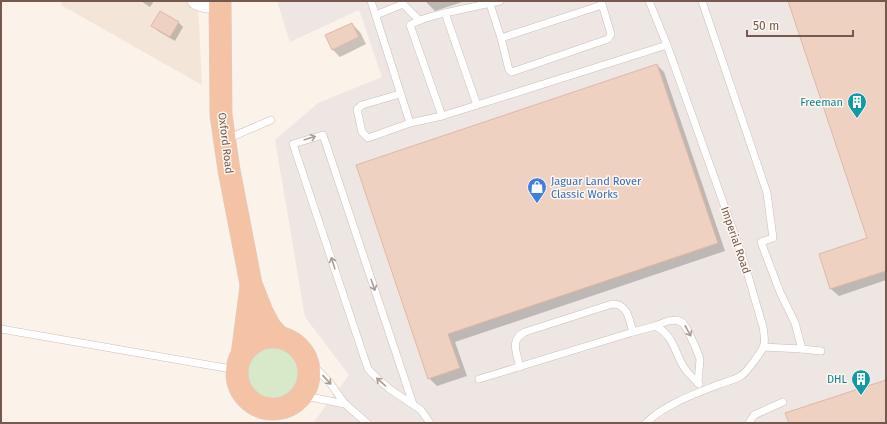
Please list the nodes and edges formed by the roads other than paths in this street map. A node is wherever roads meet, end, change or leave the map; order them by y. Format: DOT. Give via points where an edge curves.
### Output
graph roads {
  1 [pos="195,1"];
  2 [pos="371,1"];
  3 [pos="500,1"];
  4 [pos="649,1"];
  5 [pos="702,1"];
  6 [pos="403,2"];
  7 [pos="602,3"];
  8 [pos="220,4"];
  9 [pos="490,4"];
  10 [pos="445,13"];
  11 [pos="376,15"];
  12 [pos="419,20"];
  13 [pos="501,38"];
  14 [pos="667,45"];
  15 [pos="400,94"];
  16 [pos="478,105"];
  17 [pos="442,116"];
  18 [pos="271,120"];
  19 [pos="410,123"];
  20 [pos="225,140"];
  21 [pos="251,284"];
  22 [pos="654,326"];
  23 [pos="1,329"];
  24 [pos="633,332"];
  25 [pos="278,337"];
  26 [pos="763,347"];
  27 [pos="802,349"];
  28 [pos="821,351"];
  29 [pos="306,358"];
  30 [pos="239,362"];
  31 [pos="520,367"];
  32 [pos="479,379"];
  33 [pos="698,383"];
  34 [pos="704,391"];
  35 [pos="246,398"];
  36 [pos="298,399"];
  37 [pos="783,402"];
  38 [pos="345,404"];
  39 [pos="413,404"];
  40 [pos="256,423"];
  41 [pos="283,423"];
  42 [pos="367,423"];
  43 [pos="430,423"];
  44 [pos="646,423"];
  45 [pos="749,423"];
  1 -- 8 [label="street" via="202,4"];
  2 -- 11 [label="lane"];
  3 -- 9 [label="lane"];
  4 -- 14 [label="lane, Imperial Road"];
  5 -- 27 [label="lane" via="767,193 773,238 761,242 795,323"];
  6 -- 11 [label="lane"];
  6 -- 12 [label="lane"];
  7 -- 13 [label="lane"];
  7 -- 13 [label="lane" via="611,34 608,39 512,72 509,70"];
  8 -- 20 [label="highway, Oxford Road" via="222,115"];
  9 -- 10 [label="lane"];
  9 -- 13 [label="lane"];
  10 -- 12 [label="lane"];
  10 -- 16 [label="lane"];
  11 -- 15 [label="lane"];
  12 -- 17 [label="lane" via="410,25"];
  14 -- 16 [label="lane"];
  14 -- 26 [label="lane, Imperial Road" via="743,258 763,327"];
  15 -- 19 [label="lane"];
  15 -- 19 [label="lane" via="362,105 357,109 362,132 368,138"];
  16 -- 17 [label="lane"];
  17 -- 19 [label="lane"];
  18 -- 20 [label="lane"];
  20 -- 21 [label="highway, Oxford Road"];
  21 -- 25 [label="highway, Oxford Road" via="262,312"];
  21 -- 30 [label="highway, Oxford Road"];
  22 -- 24 [label="lane"];
  22 -- 33 [label="lane" via="666,334 683,366"];
  22 -- 33 [label="lane, one-way" via="677,320 683,323 700,359"];
  23 -- 30 [label="lane"];
  24 -- 31 [label="lane"];
  24 -- 31 [label="lane" via="622,306 605,306 520,334 515,345"];
  25 -- 29 [label="highway" via="292,342"];
  25 -- 30 [label="highway" via="257,340 246,349"];
  26 -- 27 [label="lane"];
  26 -- 34 [label="lane" via="743,375"];
  27 -- 28 [label="lane"];
  29 -- 36 [label="highway" via="310,374 306,390"];
  29 -- 38 [label="lane, one-way" via="330,383"];
  30 -- 35 [label="highway" via="237,378"];
  31 -- 32 [label="lane"];
  33 -- 34 [label="lane"];
  34 -- 44 [label="lane" via="670,406"];
  35 -- 36 [label="highway" via="259,407 274,410 289,406"];
  35 -- 40 [label="highway"];
  36 -- 38 [label="lane" via="314,398"];
  36 -- 41 [label="highway"];
  37 -- 45 [label="lane" via="754,415"];
  38 -- 42 [label="lane"];
  39 -- 39 [label="lane, one-way" via="391,390 368,369 293,144 323,135"];
  39 -- 43 [label="lane"];
}
